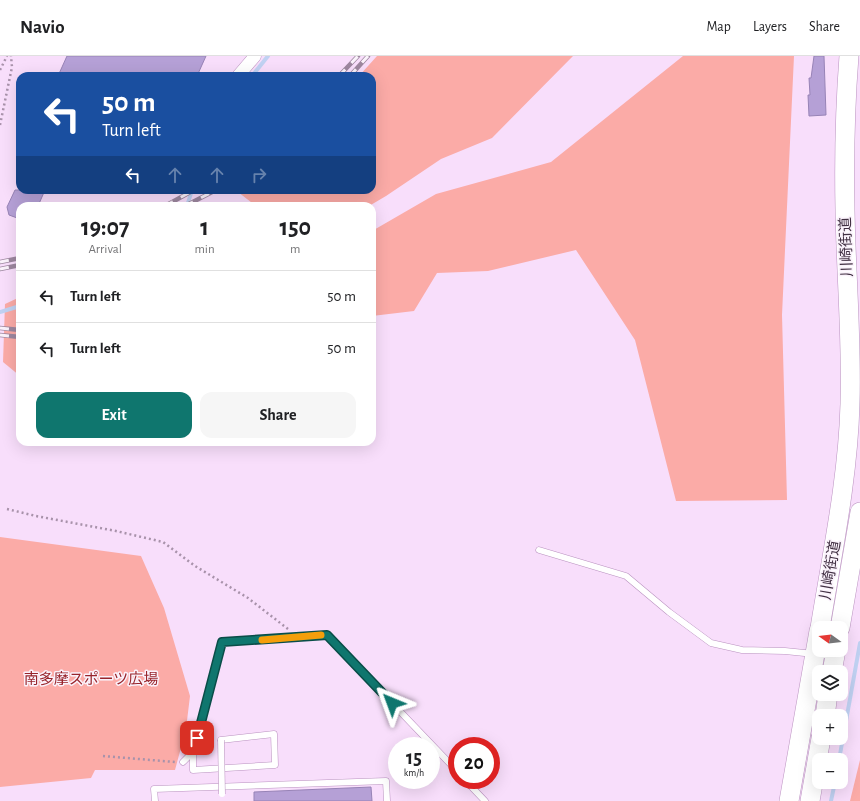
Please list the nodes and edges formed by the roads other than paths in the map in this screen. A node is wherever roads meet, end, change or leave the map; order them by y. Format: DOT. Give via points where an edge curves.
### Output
graph roads {
  1 [pos="255,56"];
  2 [pos="849,56"];
  3 [pos="241,72"];
  4 [pos="853,117"];
  5 [pos="860,512"];
  6 [pos="539,550"];
  7 [pos="821,621"];
  8 [pos="841,621"];
  9 [pos="812,654"];
  10 [pos="814,657"];
  11 [pos="820,745"];
  12 [pos="194,752"];
  13 [pos="183,762"];
  14 [pos="448,762"];
  15 [pos="474,789"];
  16 [pos="222,794"];
  17 [pos="155,801"];
  18 [pos="387,801"];
  19 [pos="485,801"];
  20 [pos="789,801"];
  21 [pos="810,801"];
  1 -- 3 [label="street"];
  2 -- 4 [label="main road, 川崎街道"];
  4 -- 7 [label="main road, 川崎街道" via="845,210 853,406 839,520"];
  5 -- 8 [label="main road, 川崎街道"];
  6 -- 9 [label="lane" via="626,576 711,643 742,650"];
  10 -- 20 [label="main road"];
  11 -- 21 [label="main road"];
  12 -- 13 [label="lane"];
  12 -- 14 [label="lane" via="222,642 327,635"];
  12 -- 16 [label="lane, bridge" via="193,770 275,765 274,734 221,740"];
  15 -- 19 [label="lane"];
  17 -- 18 [label="lane" via="154,789 386,781"];
}
